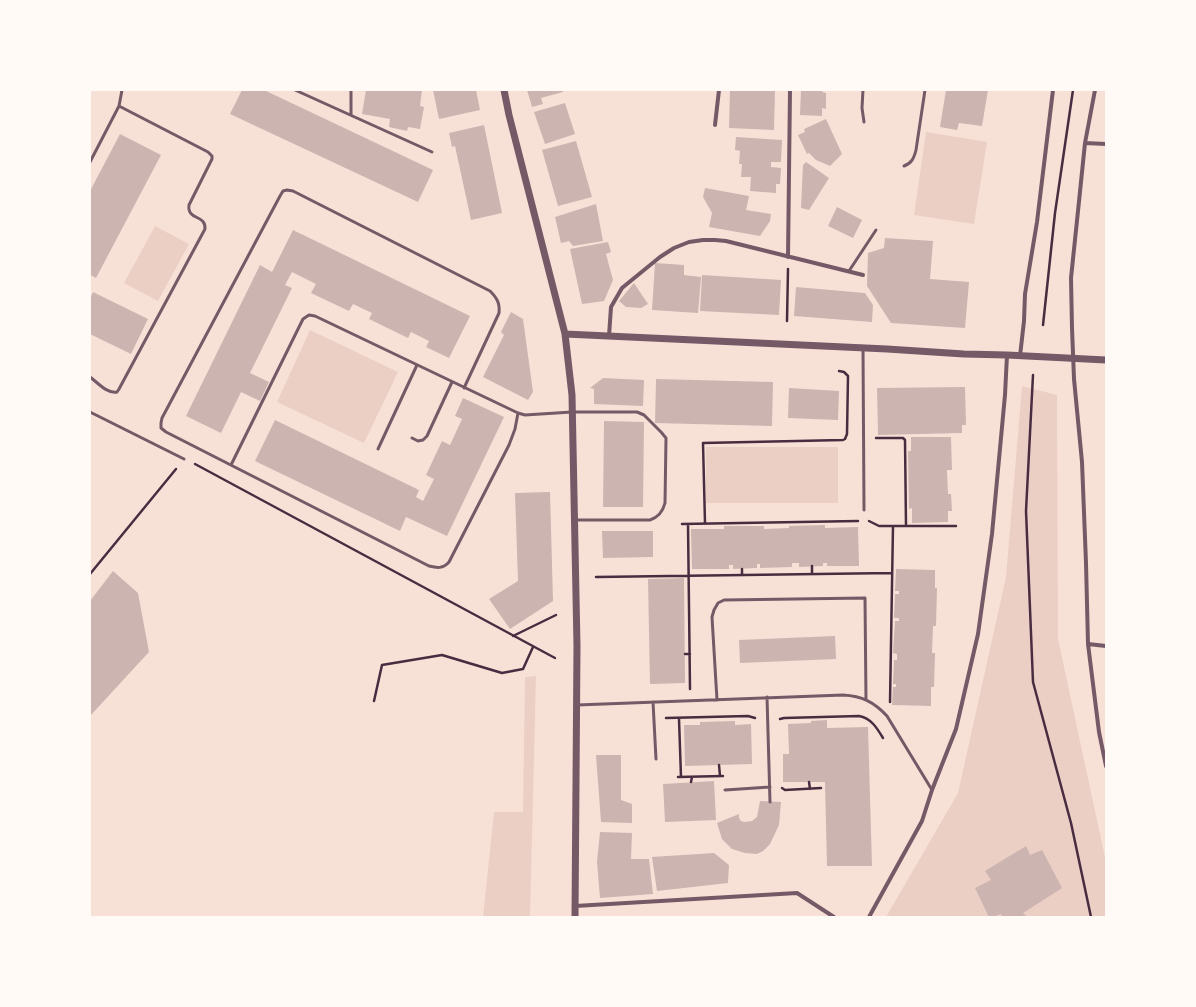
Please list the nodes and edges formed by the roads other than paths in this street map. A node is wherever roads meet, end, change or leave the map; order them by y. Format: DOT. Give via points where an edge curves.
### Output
graph roads {
  1 [pos="122,90"];
  2 [pos="295,90"];
  3 [pos="351,90"];
  4 [pos="504,90"];
  5 [pos="719,90"];
  6 [pos="790,90"];
  7 [pos="863,90"];
  8 [pos="925,90"];
  9 [pos="1053,90"];
  10 [pos="1095,90"];
  11 [pos="119,106"];
  12 [pos="351,115"];
  13 [pos="864,122"];
  14 [pos="715,125"];
  15 [pos="1085,143"];
  16 [pos="1106,144"];
  17 [pos="432,152"];
  18 [pos="90,162"];
  19 [pos="904,166"];
  20 [pos="876,230"];
  21 [pos="788,257"];
  22 [pos="849,271"];
  23 [pos="863,275"];
  24 [pos="565,334"];
  25 [pos="609,336"];
  26 [pos="863,348"];
  27 [pos="1007,355"];
  28 [pos="1020,356"];
  29 [pos="1073,358"];
  30 [pos="1106,360"];
  31 [pos="417,365"];
  32 [pos="90,376"];
  33 [pos="452,382"];
  34 [pos="464,388"];
  35 [pos="90,412"];
  36 [pos="572,412"];
  37 [pos="518,413"];
  38 [pos="412,438"];
  39 [pos="378,449"];
  40 [pos="184,459"];
  41 [pos="231,465"];
  42 [pos="864,510"];
  43 [pos="574,520"];
  44 [pos="1088,644"];
  45 [pos="1106,646"];
  46 [pos="767,698"];
  47 [pos="717,700"];
  48 [pos="866,700"];
  49 [pos="653,702"];
  50 [pos="577,705"];
  51 [pos="656,759"];
  52 [pos="1106,766"];
  53 [pos="770,787"];
  54 [pos="724,790"];
  55 [pos="932,790"];
  56 [pos="770,802"];
  57 [pos="575,906"];
  58 [pos="575,917"];
  59 [pos="834,917"];
  60 [pos="869,917"];
  1 -- 11 [label="lane"];
  2 -- 12 [label="lane"];
  3 -- 12 [label="lane"];
  4 -- 24 [label="street"];
  5 -- 14 [label="street"];
  6 -- 21 [label="street"];
  7 -- 13 [label="lane"];
  8 -- 19 [label="lane" via="914,158"];
  9 -- 28 [label="street" via="1037,222 1024,294"];
  10 -- 15 [label="street"];
  11 -- 18 [label="lane"];
  11 -- 32 [label="lane" via="212,156 189,205 192,215 203,221 205,230 119,389 113,393"];
  12 -- 17 [label="lane"];
  15 -- 16 [label="street"];
  15 -- 29 [label="street" via="1071,278"];
  20 -- 22 [label="lane"];
  21 -- 22 [label="street"];
  21 -- 25 [label="street" via="716,240 689,242 674,248 622,288 611,307"];
  22 -- 23 [label="street"];
  24 -- 25 [label="street"];
  24 -- 36 [label="street"];
  25 -- 26 [label="street"];
  26 -- 27 [label="street"];
  26 -- 42 [label="lane"];
  27 -- 28 [label="street"];
  27 -- 55 [label="street" via="992,534 978,634 956,729"];
  28 -- 29 [label="street"];
  29 -- 30 [label="street"];
  29 -- 44 [label="street" via="1082,462"];
  31 -- 33 [label="lane"];
  31 -- 39 [label="lane"];
  31 -- 41 [label="lane" via="309,315 303,319"];
  33 -- 34 [label="lane"];
  33 -- 38 [label="lane" via="427,436 418,441"];
  34 -- 37 [label="lane"];
  34 -- 41 [label="lane" via="499,313 497,299 490,291 293,191 283,191 161,423 166,432"];
  35 -- 40 [label="lane"];
  36 -- 37 [label="lane" via="525,415"];
  36 -- 43 [label="street"];
  36 -- 43 [label="lane" via="637,412 644,415 666,438 665,503 660,514 650,520"];
  37 -- 41 [label="lane" via="509,445 449,562 441,568 429,566"];
  43 -- 50 [label="street"];
  44 -- 45 [label="street"];
  44 -- 52 [label="street"];
  46 -- 47 [label="lane"];
  46 -- 48 [label="lane" via="843,695"];
  46 -- 53 [label="lane"];
  47 -- 48 [label="lane" via="712,618 718,603 724,600 865,598"];
  47 -- 49 [label="lane"];
  48 -- 55 [label="lane" via="887,716"];
  49 -- 50 [label="lane"];
  49 -- 51 [label="lane"];
  50 -- 57 [label="street"];
  53 -- 54 [label="lane"];
  53 -- 56 [label="lane"];
  55 -- 60 [label="street" via="922,821"];
  57 -- 58 [label="street"];
  57 -- 59 [label="street" via="797,893"];
}
